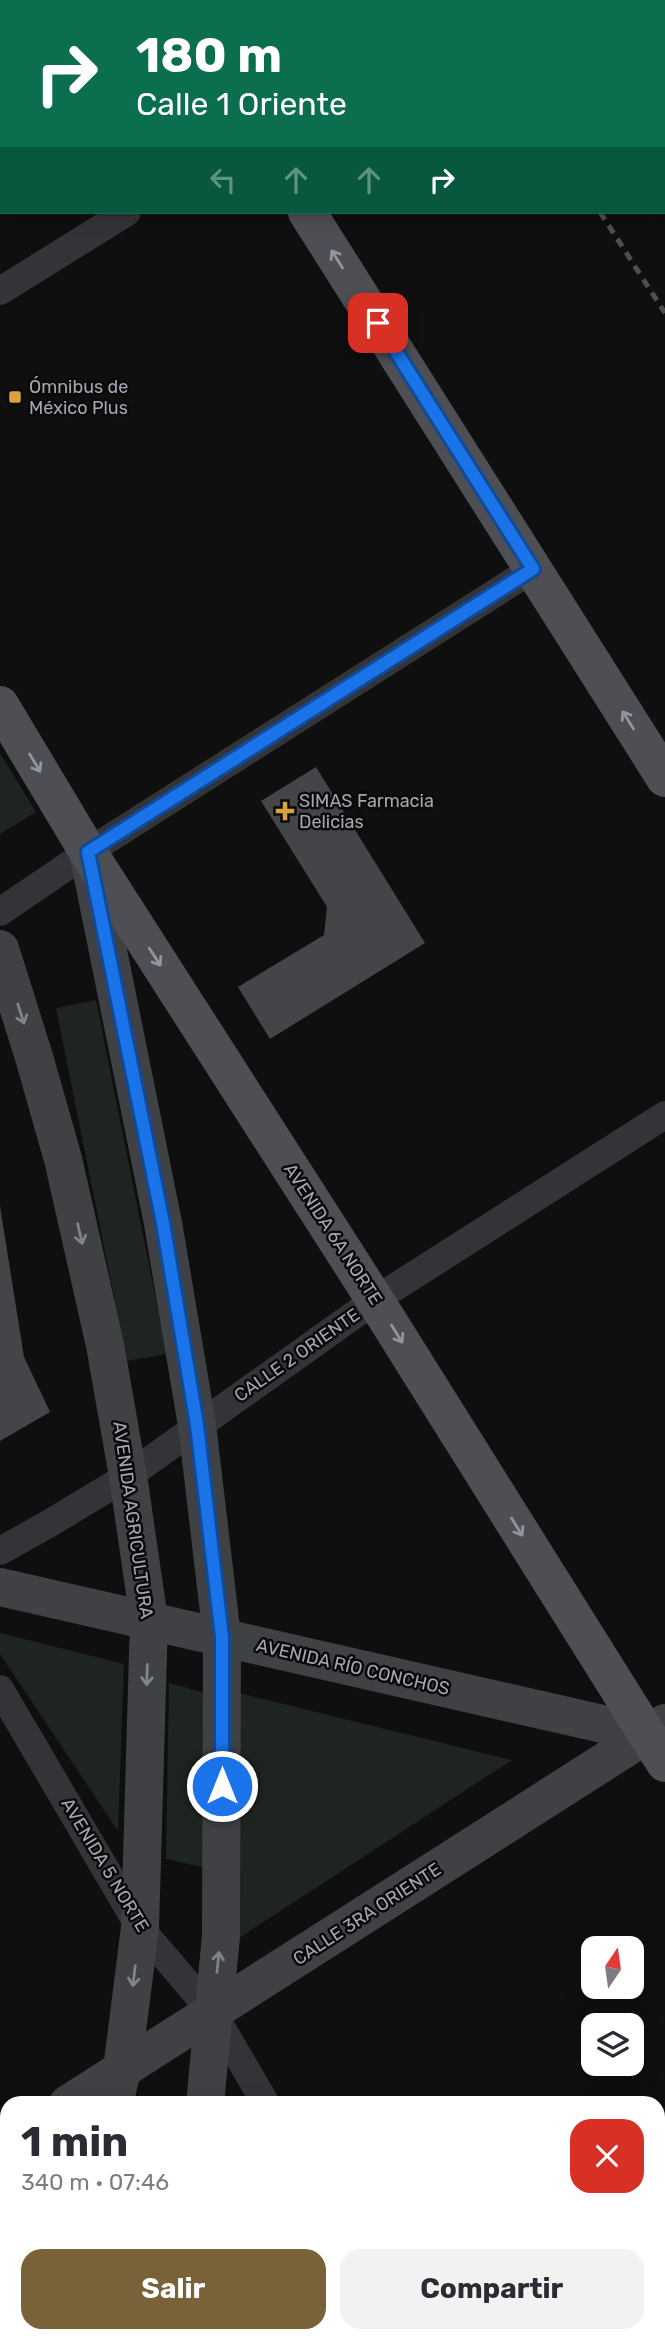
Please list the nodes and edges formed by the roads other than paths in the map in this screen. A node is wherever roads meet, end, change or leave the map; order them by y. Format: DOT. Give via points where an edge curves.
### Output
graph roads {
  1 [pos="124,214"];
  2 [pos="308,214"];
  3 [pos="0,290"];
  4 [pos="533,569"];
  5 [pos="0,705"];
  6 [pos="665,778"];
  7 [pos="88,852"];
  8 [pos="0,912"];
  9 [pos="0,949"];
  10 [pos="665,1115"];
  11 [pos="375,1300"];
  12 [pos="197,1425"];
  13 [pos="128,1476"];
  14 [pos="0,1551"];
  15 [pos="0,1587"];
  16 [pos="149,1620"];
  17 [pos="222,1637"];
  18 [pos="0,1689"];
  19 [pos="660,1740"];
  20 [pos="140,1928"];
  21 [pos="214,2013"];
  22 [pos="118,2087"];
  23 [pos="92,2096"];
  24 [pos="206,2096"];
  25 [pos="261,2096"];
  1 -- 3 [label="street"];
  4 -- 2 [label="main road, one-way"];
  6 -- 4 [label="main road, one-way"];
  4 -- 7 [label="street"];
  5 -- 7 [label="main road, AVENIDA 6A NORTE, one-way"];
  7 -- 8 [label="street"];
  7 -- 11 [label="main road, AVENIDA 6A NORTE, one-way"];
  7 -- 12 [label="main road" via="163,1223"];
  9 -- 13 [label="main road, AVENIDA AGRICULTURA, one-way" via="62,1159 105,1345"];
  10 -- 11 [label="street, CALLE 2 ORIENTE"];
  11 -- 12 [label="street, CALLE 2 ORIENTE"];
  11 -- 19 [label="main road, AVENIDA 6A NORTE, one-way"];
  12 -- 13 [label="street, CALLE 2 ORIENTE"];
  12 -- 17 [label="main road"];
  13 -- 14 [label="street, CALLE 2 ORIENTE"];
  13 -- 16 [label="main road, AVENIDA AGRICULTURA"];
  15 -- 16 [label="main road, AVENIDA RÍO CONCHOS"];
  16 -- 17 [label="main road, AVENIDA RÍO CONCHOS"];
  16 -- 20 [label="main road, AVENIDA AGRICULTURA, one-way"];
  17 -- 19 [label="main road, AVENIDA RÍO CONCHOS"];
  21 -- 17 [label="main road, one-way" via="221,1936"];
  18 -- 20 [label="street, AVENIDA 5 NORTE"];
  19 -- 21 [label="main road, CALLE 3RA ORIENTE"];
  20 -- 21 [label="street, AVENIDA 5 NORTE"];
  20 -- 22 [label="main road, AVENIDA AGRICULTURA, one-way"];
  21 -- 22 [label="main road, CALLE 3RA ORIENTE"];
  21 -- 24 [label="main road"];
  21 -- 25 [label="street, AVENIDA 5 NORTE"];
  22 -- 23 [label="main road, CALLE 3RA ORIENTE"];
}
